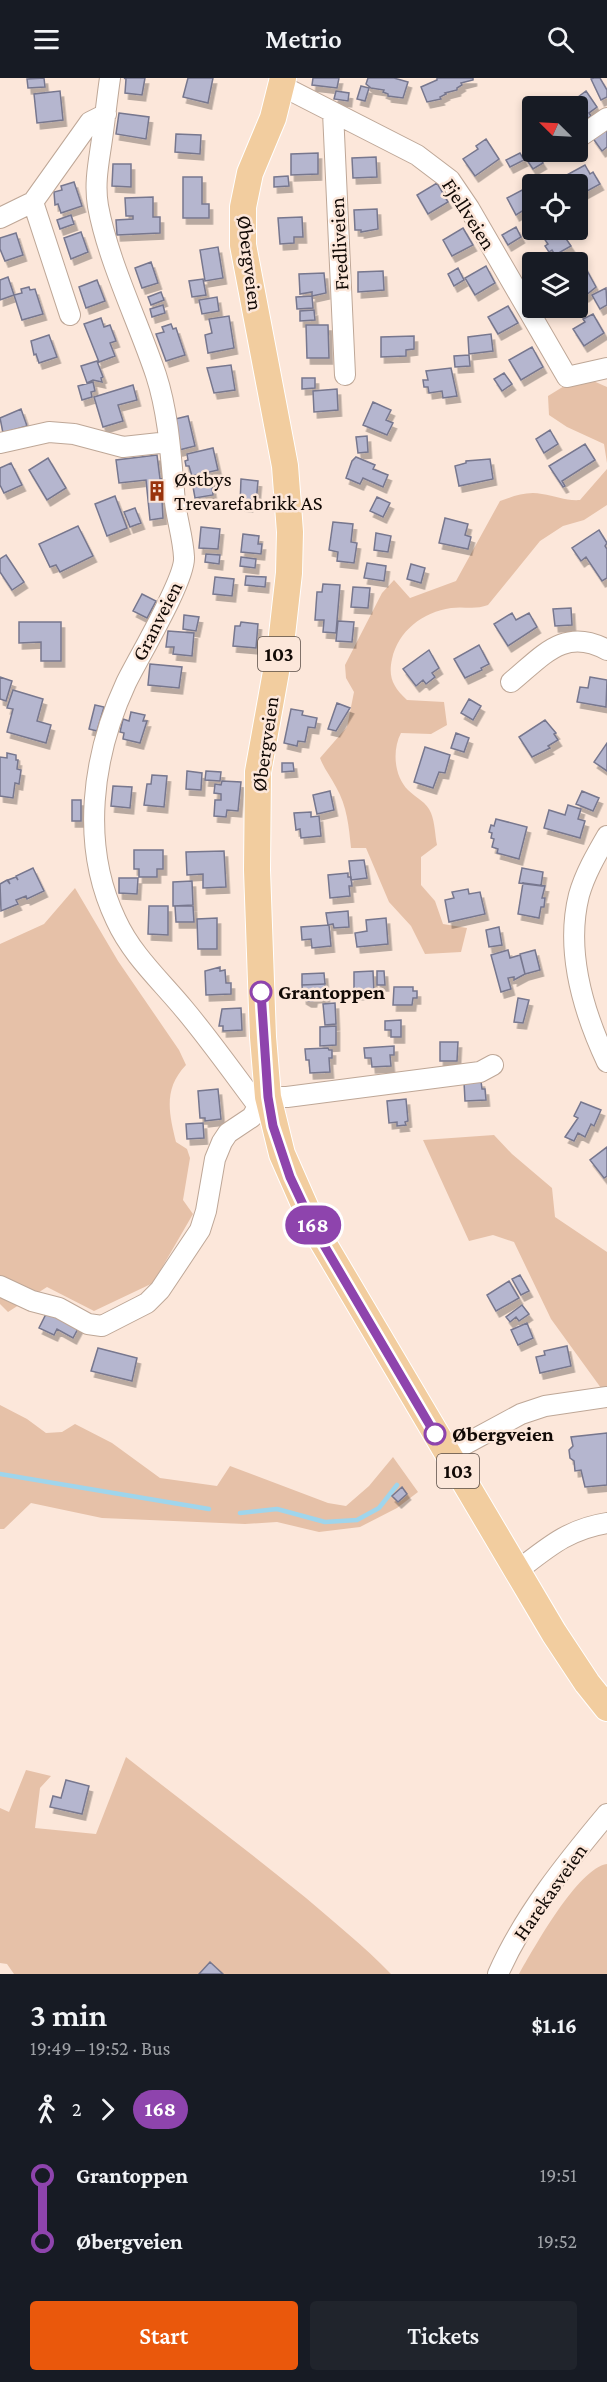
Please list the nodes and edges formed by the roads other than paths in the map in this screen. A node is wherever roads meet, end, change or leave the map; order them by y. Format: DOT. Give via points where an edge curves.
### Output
graph roads {
  1 [pos="110,78"];
  2 [pos="283,82"];
  3 [pos="333,112"];
  4 [pos="106,114"];
  5 [pos="607,118"];
  6 [pos="588,131"];
  7 [pos="33,202"];
  8 [pos="0,218"];
  9 [pos="70,315"];
  10 [pos="607,368"];
  11 [pos="345,375"];
  12 [pos="169,442"];
  13 [pos="0,443"];
  14 [pos="607,650"];
  15 [pos="511,682"];
  16 [pos="607,836"];
  17 [pos="607,1062"];
  18 [pos="494,1065"];
  19 [pos="265,1105"];
  20 [pos="0,1286"];
  21 [pos="607,1397"];
  22 [pos="447,1454"];
  23 [pos="607,1523"];
  24 [pos="517,1571"];
  25 [pos="607,1708"];
  26 [pos="607,1814"];
  27 [pos="498,1974"];
  1 -- 4 [label="street, Granveien"];
  2 -- 3 [label="street, Fjellveien"];
  2 -- 19 [label="main road, Øbergveien / 103" via="250,173 243,207 243,245 285,466 290,532 288,590 256,796"];
  3 -- 10 [label="street, Fjellveien" via="417,155 450,180 567,377"];
  3 -- 11 [label="street, Fredliveien"];
  4 -- 7 [label="street" via="90,122"];
  4 -- 12 [label="street, Granveien" via="97,180 98,206 156,377"];
  5 -- 6 [label="street"];
  7 -- 8 [label="street"];
  7 -- 9 [label="street"];
  12 -- 13 [label="street" via="123,447 80,435 49,432"];
  12 -- 19 [label="street, Granveien" via="184,564 108,727 95,792 96,848 105,895 116,922 156,980"];
  14 -- 15 [label="street" via="582,640 569,641 550,650"];
  16 -- 17 [label="street" via="584,880 574,933 583,998"];
  18 -- 19 [label="street" via="480,1072 287,1097"];
  19 -- 20 [label="street" via="222,1142 200,1230 147,1303 102,1326 88,1324 59,1308 32,1302"];
  19 -- 22 [label="main road, Øbergveien / 103" via="290,1177 315,1230"];
  21 -- 22 [label="street" via="529,1411"];
  22 -- 24 [label="main road, Øbergveien / 103"];
  23 -- 24 [label="street" via="567,1535"];
  24 -- 25 [label="main road, Øbergveien / 103" via="554,1633"];
  26 -- 27 [label="street, Harekasveien" via="534,1909"];
}
